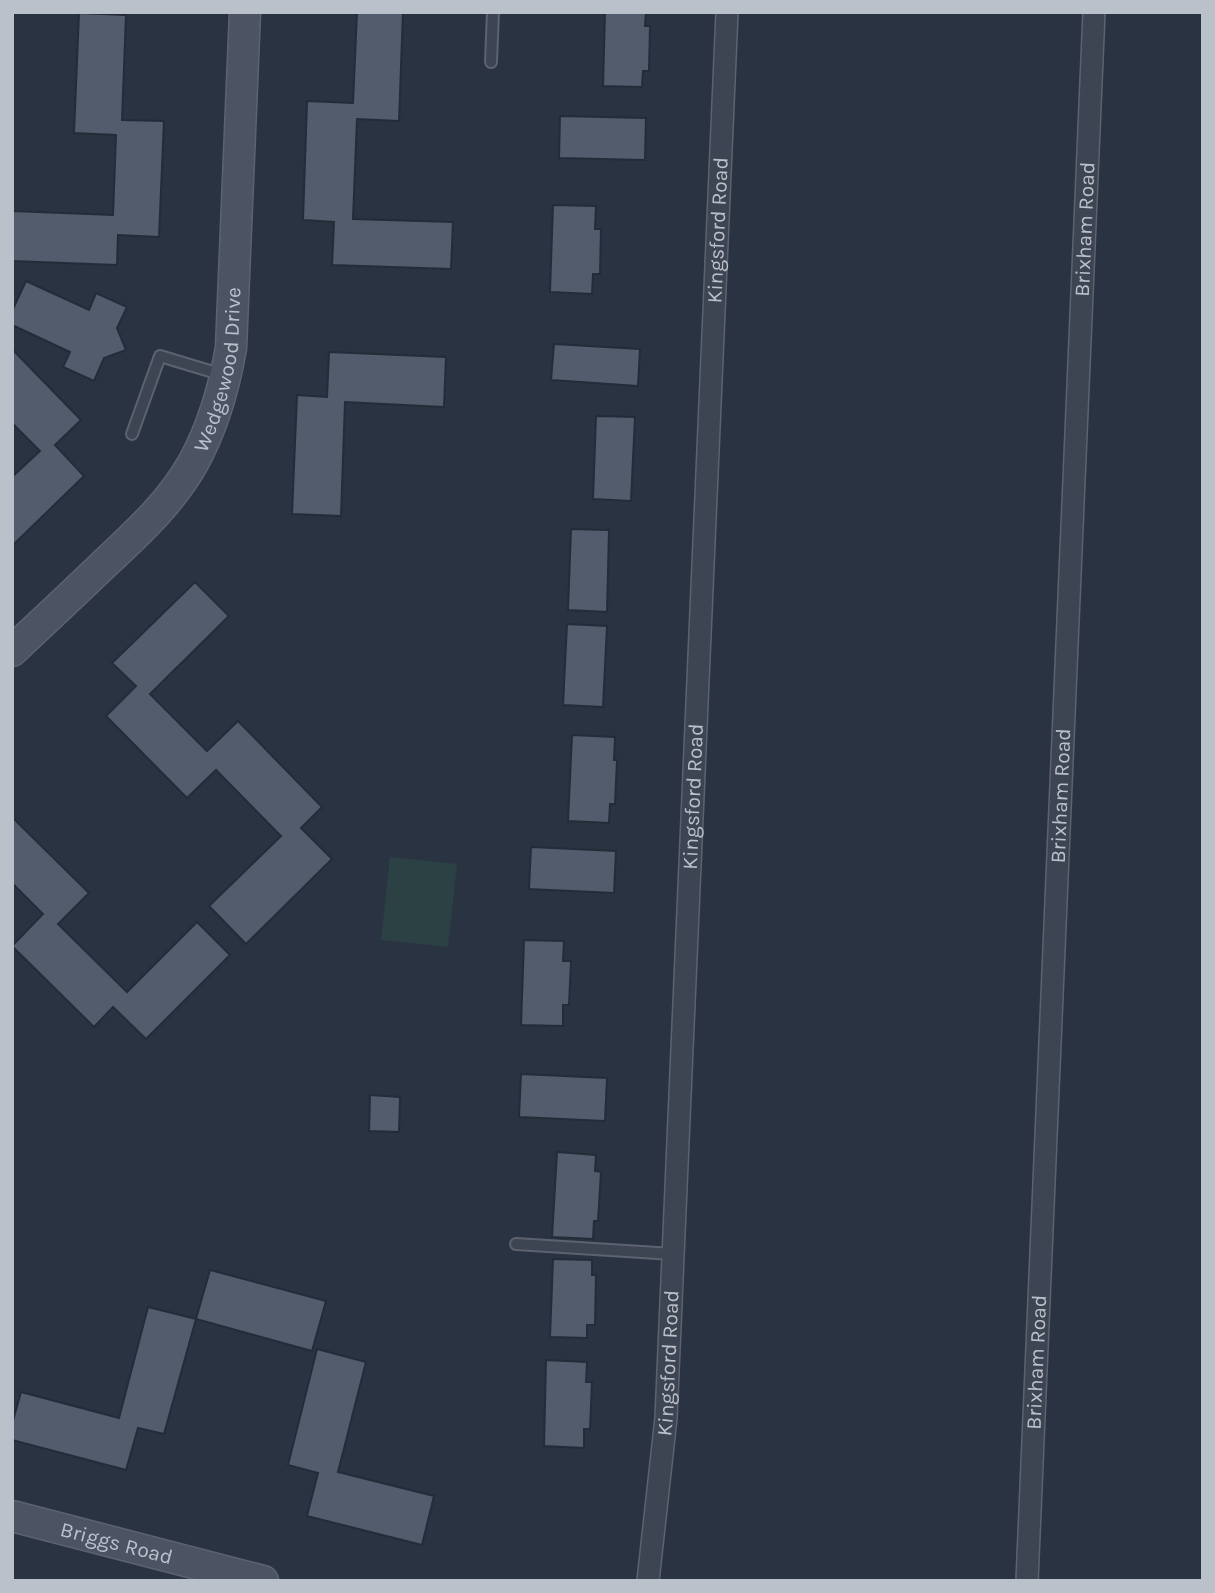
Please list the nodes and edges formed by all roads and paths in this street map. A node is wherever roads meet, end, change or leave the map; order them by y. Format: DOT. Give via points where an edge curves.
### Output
graph roads {
  1 [pos="245,12"];
  2 [pos="494,12"];
  3 [pos="727,12"];
  4 [pos="1094,12"];
  5 [pos="491,62"];
  6 [pos="226,376"];
  7 [pos="132,434"];
  8 [pos="12,651"];
  9 [pos="516,1244"];
  10 [pos="673,1254"];
  11 [pos="12,1516"];
  12 [pos="263,1581"];
  13 [pos="648,1581"];
  14 [pos="1027,1581"];
  1 -- 6 [label="street, Wedgewood Drive" via="231,348"];
  2 -- 5 [label="lane"];
  3 -- 10 [label="street, Kingsford Road"];
  4 -- 14 [label="street, Brixham Road"];
  6 -- 7 [label="lane" via="160,356"];
  6 -- 8 [label="street, Wedgewood Drive" via="213,421 171,495"];
  9 -- 10 [label="lane"];
  10 -- 13 [label="street, Kingsford Road" via="666,1418"];
  11 -- 12 [label="street, Briggs Road"];
}
